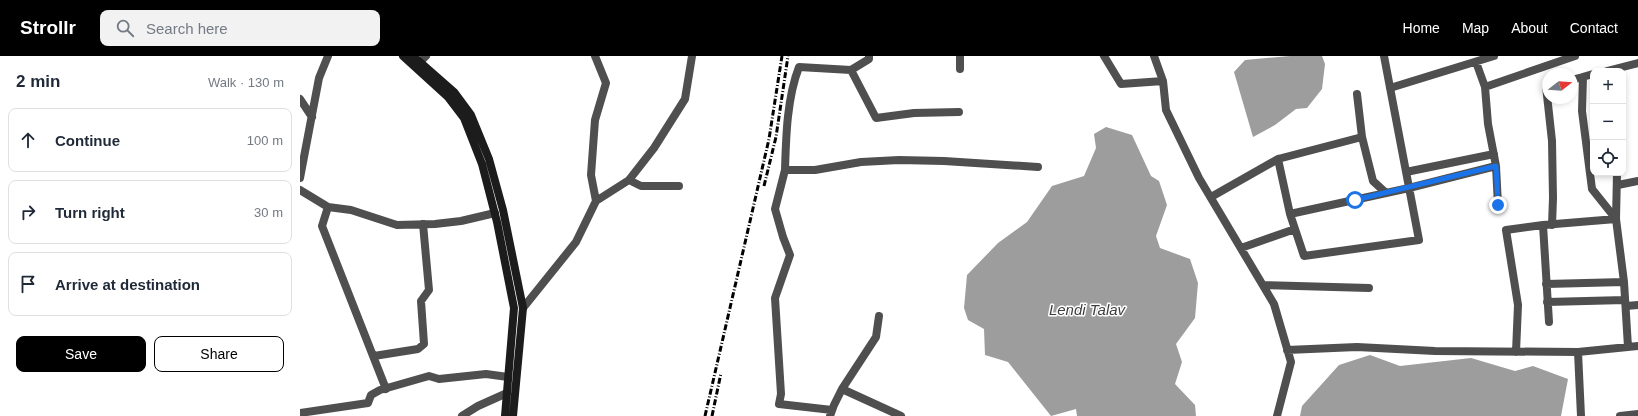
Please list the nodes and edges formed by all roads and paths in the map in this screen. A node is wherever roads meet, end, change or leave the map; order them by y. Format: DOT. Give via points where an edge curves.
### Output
graph roads {
  1 [pos="328,56"];
  2 [pos="404,56"];
  3 [pos="413,56"];
  4 [pos="426,56"];
  5 [pos="595,56"];
  6 [pos="692,56"];
  7 [pos="869,56"];
  8 [pos="960,56"];
  9 [pos="1104,56"];
  10 [pos="1384,56"];
  11 [pos="1494,56"];
  12 [pos="1575,56"];
  13 [pos="1157,57"];
  14 [pos="1566,57"];
  15 [pos="1476,62"];
  16 [pos="1638,63"];
  17 [pos="416,65"];
  18 [pos="1619,68"];
  19 [pos="960,69"];
  20 [pos="851,70"];
  21 [pos="1590,75"];
  22 [pos="1583,77"];
  23 [pos="1578,78"];
  24 [pos="1163,81"];
  25 [pos="1485,87"];
  26 [pos="1390,88"];
  27 [pos="1357,94"];
  28 [pos="300,99"];
  29 [pos="1548,104"];
  30 [pos="959,112"];
  31 [pos="312,117"];
  32 [pos="1362,137"];
  33 [pos="1494,154"];
  34 [pos="1278,159"];
  35 [pos="1496,166"];
  36 [pos="1038,167"];
  37 [pos="785,170"];
  38 [pos="1406,172"];
  39 [pos="1617,176"];
  40 [pos="300,178"];
  41 [pos="629,180"];
  42 [pos="1638,181"];
  43 [pos="1618,185"];
  44 [pos="678,186"];
  45 [pos="1409,188"];
  46 [pos="300,190"];
  47 [pos="1386,193"];
  48 [pos="1211,197"];
  49 [pos="596,201"];
  50 [pos="1498,205"];
  51 [pos="328,207"];
  52 [pos="499,212"];
  53 [pos="1290,214"];
  54 [pos="1616,219"];
  55 [pos="423,224"];
  56 [pos="1543,225"];
  57 [pos="1552,225"];
  58 [pos="1295,229"];
  59 [pos="1241,248"];
  60 [pos="1624,282"];
  61 [pos="1546,284"];
  62 [pos="1263,285"];
  63 [pos="1370,288"];
  64 [pos="1547,302"];
  65 [pos="1625,303"];
  66 [pos="1638,305"];
  67 [pos="519,308"];
  68 [pos="879,316"];
  69 [pos="1548,322"];
  70 [pos="1638,346"];
  71 [pos="1628,347"];
  72 [pos="1287,350"];
  73 [pos="1516,352"];
  74 [pos="1578,352"];
  75 [pos="374,356"];
  76 [pos="508,378"];
  77 [pos="386,389"];
  78 [pos="842,389"];
  79 [pos="511,392"];
  80 [pos="300,413"];
  81 [pos="831,413"];
  82 [pos="1638,414"];
  83 [pos="462,416"];
  84 [pos="506,416"];
  85 [pos="513,416"];
  86 [pos="900,416"];
  87 [pos="1277,416"];
  88 [pos="1581,416"];
  89 [pos="1620,416"];
  1 -- 31 [label="street" via="319,78"];
  2 -- 17 [label="street"];
  3 -- 17 [label="street"];
  4 -- 17 [label="street"];
  5 -- 49 [label="street" via="606,83 595,120 592,176"];
  6 -- 41 [label="street" via="685,99 654,148"];
  7 -- 20 [label="street" via="869,59"];
  8 -- 19 [label="street"];
  9 -- 24 [label="street" via="1121,84"];
  10 -- 26 [label="street"];
  11 -- 15 [label="street"];
  12 -- 14 [label="street"];
  13 -- 24 [label="street"];
  14 -- 25 [label="street"];
  15 -- 25 [label="street"];
  15 -- 26 [label="street"];
  16 -- 18 [label="street"];
  17 -- 52 [label="street" via="448,97 464,118"];
  20 -- 30 [label="street" via="876,118 914,113"];
  20 -- 37 [label="street" via="800,67 795,79 786,135"];
  21 -- 22 [label="street"];
  22 -- 23 [label="street"];
  22 -- 54 [label="street" via="1582,111 1592,189"];
  24 -- 48 [label="street" via="1166,110"];
  25 -- 33 [label="street"];
  26 -- 38 [label="street"];
  27 -- 32 [label="street"];
  28 -- 31 [label="street"];
  29 -- 57 [label="street" via="1552,141"];
  31 -- 40 [label="street"];
  32 -- 34 [label="street"];
  32 -- 47 [label="street" via="1374,181"];
  33 -- 35 [label="street"];
  33 -- 38 [label="street"];
  34 -- 48 [label="street"];
  34 -- 53 [label="street"];
  35 -- 45 [label="street"];
  35 -- 50 [label="street"];
  36 -- 37 [label="street" via="899,160 861,162 815,170"];
  37 -- 81 [label="street" via="775,209 790,255 775,298 781,394 779,404"];
  38 -- 45 [label="street"];
  39 -- 43 [label="street"];
  41 -- 44 [label="street" via="641,186"];
  41 -- 49 [label="street"];
  42 -- 43 [label="street"];
  43 -- 54 [label="street"];
  45 -- 47 [label="street"];
  45 -- 58 [label="street" via="1419,240 1304,256"];
  46 -- 51 [label="street"];
  47 -- 53 [label="street"];
  48 -- 59 [label="street"];
  49 -- 67 [label="street" via="576,242"];
  51 -- 55 [label="street" via="351,210 397,225"];
  51 -- 75 [label="street" via="322,226"];
  52 -- 55 [label="street" via="461,221"];
  52 -- 67 [label="street"];
  53 -- 58 [label="street"];
  54 -- 57 [label="street"];
  54 -- 60 [label="street"];
  55 -- 75 [label="street" via="429,290 421,301 424,344 418,349"];
  56 -- 57 [label="street"];
  56 -- 61 [label="street"];
  56 -- 73 [label="street" via="1506,230 1518,305"];
  58 -- 59 [label="street"];
  59 -- 62 [label="street"];
  60 -- 61 [label="street"];
  60 -- 65 [label="street"];
  61 -- 64 [label="street"];
  62 -- 63 [label="street"];
  62 -- 72 [label="street" via="1274,304"];
  64 -- 65 [label="street"];
  64 -- 69 [label="street"];
  65 -- 66 [label="street"];
  65 -- 71 [label="street"];
  67 -- 76 [label="street"];
  67 -- 79 [label="street"];
  68 -- 78 [label="street" via="876,337"];
  70 -- 71 [label="street"];
  71 -- 74 [label="street"];
  72 -- 73 [label="street" via="1357,347 1435,352"];
  72 -- 87 [label="street" via="1291,362"];
  73 -- 74 [label="street"];
  74 -- 88 [label="street"];
  75 -- 77 [label="street"];
  76 -- 77 [label="street" via="486,374 439,378 429,376"];
  76 -- 79 [label="street"];
  77 -- 80 [label="street" via="371,395 368,403"];
  78 -- 81 [label="street"];
  78 -- 86 [label="street"];
  79 -- 83 [label="street"];
  79 -- 84 [label="street"];
  79 -- 85 [label="street"];
  82 -- 89 [label="street"];
}
